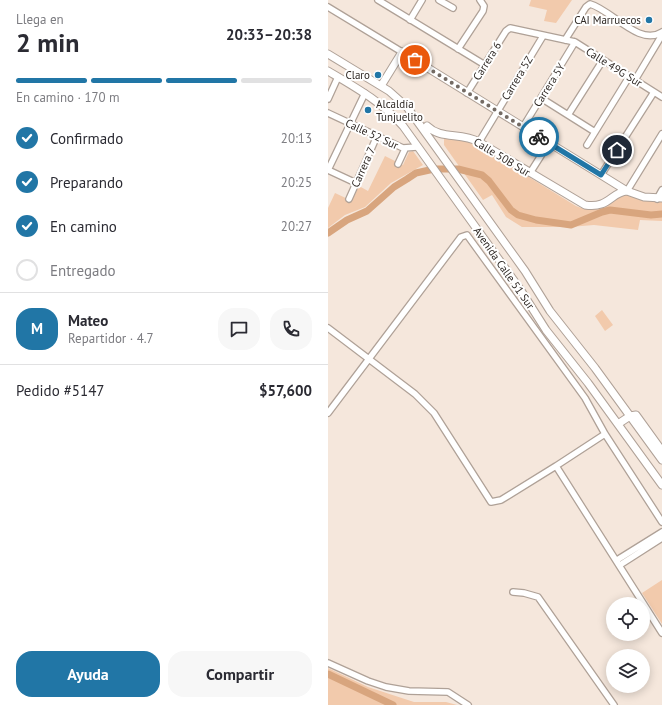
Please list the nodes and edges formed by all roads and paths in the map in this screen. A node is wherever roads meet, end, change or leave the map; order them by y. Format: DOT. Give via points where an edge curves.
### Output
graph roads {
  1 [pos="378,0"];
  2 [pos="422,0"];
  3 [pos="439,0"];
  4 [pos="480,0"];
  5 [pos="328,7"];
  6 [pos="453,8"];
  7 [pos="410,20"];
  8 [pos="508,29"];
  9 [pos="662,32"];
  10 [pos="662,35"];
  11 [pos="543,36"];
  12 [pos="565,40"];
  13 [pos="575,42"];
  14 [pos="458,49"];
  15 [pos="402,52"];
  16 [pos="328,54"];
  17 [pos="603,60"];
  18 [pos="485,65"];
  19 [pos="328,71"];
  20 [pos="338,77"];
  21 [pos="629,77"];
  22 [pos="635,80"];
  23 [pos="381,86"];
  24 [pos="654,92"];
  25 [pos="365,93"];
  26 [pos="467,93"];
  27 [pos="662,97"];
  28 [pos="541,98"];
  29 [pos="328,99"];
  30 [pos="408,107"];
  31 [pos="497,111"];
  32 [pos="328,113"];
  33 [pos="568,114"];
  34 [pos="350,123"];
  35 [pos="523,127"];
  36 [pos="595,132"];
  37 [pos="662,134"];
  38 [pos="377,136"];
  39 [pos="479,142"];
  40 [pos="549,143"];
  41 [pos="587,145"];
  42 [pos="417,147"];
  43 [pos="405,149"];
  44 [pos="398,164"];
  45 [pos="328,170"];
  46 [pos="530,173"];
  47 [pos="601,175"];
  48 [pos="356,183"];
  49 [pos="662,190"];
  50 [pos="626,191"];
  51 [pos="660,198"];
  52 [pos="349,199"];
  53 [pos="328,328"];
  54 [pos="369,360"];
  55 [pos="328,413"];
  56 [pos="630,416"];
  57 [pos="618,424"];
  58 [pos="605,434"];
  59 [pos="662,451"];
  60 [pos="662,460"];
  61 [pos="556,466"];
  62 [pos="662,485"];
  63 [pos="662,522"];
  64 [pos="662,532"];
  65 [pos="662,538"];
  66 [pos="619,563"];
  67 [pos="513,592"];
  68 [pos="662,633"];
  69 [pos="328,663"];
  70 [pos="468,705"];
  71 [pos="614,705"];
  1 -- 7 [label="street"];
  2 -- 7 [label="street"];
  3 -- 6 [label="street"];
  4 -- 14 [label="street" via="484,7"];
  5 -- 15 [label="street"];
  7 -- 14 [label="street"];
  8 -- 11 [label="street, Calle 49G Sur"];
  8 -- 18 [label="street, Carrera 6"];
  9 -- 12 [label="street" via="652,36 641,35 590,4"];
  10 -- 22 [label="street"];
  11 -- 12 [label="street, Calle 49G Sur"];
  11 -- 31 [label="street, Carrera 5Z"];
  12 -- 13 [label="street, Calle 49G Sur"];
  13 -- 17 [label="street, Calle 49G Sur"];
  13 -- 28 [label="street, Carrera 5Y"];
  14 -- 18 [label="street"];
  15 -- 23 [label="main road"];
  15 -- 26 [label="main road"];
  16 -- 23 [label="main road, Avenida Calle 51 Sur"];
  17 -- 21 [label="street, Calle 49G Sur"];
  17 -- 33 [label="street"];
  18 -- 26 [label="street, Carrera 6"];
  19 -- 20 [label="main road, Avenida Calle 51 Sur"];
  20 -- 25 [label="main road, Avenida Calle 51 Sur"];
  20 -- 29 [label="street"];
  21 -- 22 [label="street, Calle 49G Sur"];
  21 -- 36 [label="street"];
  22 -- 24 [label="street, Calle 49G Sur"];
  23 -- 30 [label="main road, Avenida Calle 51 Sur"];
  24 -- 27 [label="street, Calle 49G Sur"];
  24 -- 47 [label="street"];
  25 -- 34 [label="street"];
  25 -- 42 [label="main road, Avenida Calle 51 Sur" via="390,112"];
  26 -- 31 [label="main road"];
  28 -- 33 [label="street"];
  28 -- 35 [label="street, Carrera 5Y"];
  30 -- 39 [label="main road, Calle 50B Sur" via="434,133 462,135"];
  30 -- 56 [label="main road, Avenida Calle 51 Sur" via="550,310"];
  31 -- 35 [label="main road"];
  31 -- 39 [label="street, Carrera 5Z"];
  32 -- 34 [label="street, Calle 52 Sur"];
  33 -- 36 [label="street"];
  34 -- 38 [label="street, Calle 52 Sur"];
  34 -- 45 [label="street"];
  35 -- 40 [label="main road"];
  36 -- 41 [label="street"];
  37 -- 50 [label="street"];
  38 -- 43 [label="street, Calle 52 Sur"];
  38 -- 48 [label="street, Carrera 7"];
  39 -- 46 [label="main road, Calle 50B Sur"];
  40 -- 46 [label="street"];
  40 -- 47 [label="main road"];
  42 -- 43 [label="street, Calle 52 Sur"];
  42 -- 57 [label="main road, Avenida Calle 51 Sur" via="520,289 546,330"];
  43 -- 44 [label="street"];
  45 -- 48 [label="street"];
  46 -- 50 [label="main road, Calle 50B Sur" via="577,202 589,206 600,205"];
  47 -- 50 [label="main road"];
  48 -- 52 [label="street, Carrera 7"];
  49 -- 51 [label="street"];
  50 -- 51 [label="main road" via="640,196"];
  53 -- 54 [label="street"];
  54 -- 55 [label="street"];
  54 -- 58 [label="street" via="461,236 467,235 585,398"];
  54 -- 61 [label="street" via="415,394 434,413 491,502 501,500"];
  56 -- 57 [label="main road"];
  56 -- 59 [label="main road" via="639,416"];
  56 -- 60 [label="main road, Avenida Calle 51 Sur"];
  57 -- 62 [label="main road, Avenida Calle 51 Sur"];
  58 -- 61 [label="street"];
  58 -- 63 [label="street"];
  61 -- 66 [label="street"];
  64 -- 66 [label="street"];
  65 -- 66 [label="street"];
  66 -- 68 [label="street"];
  67 -- 71 [label="street" via="538,597"];
  69 -- 70 [label="street" via="386,687 409,691 448,692"];
}
